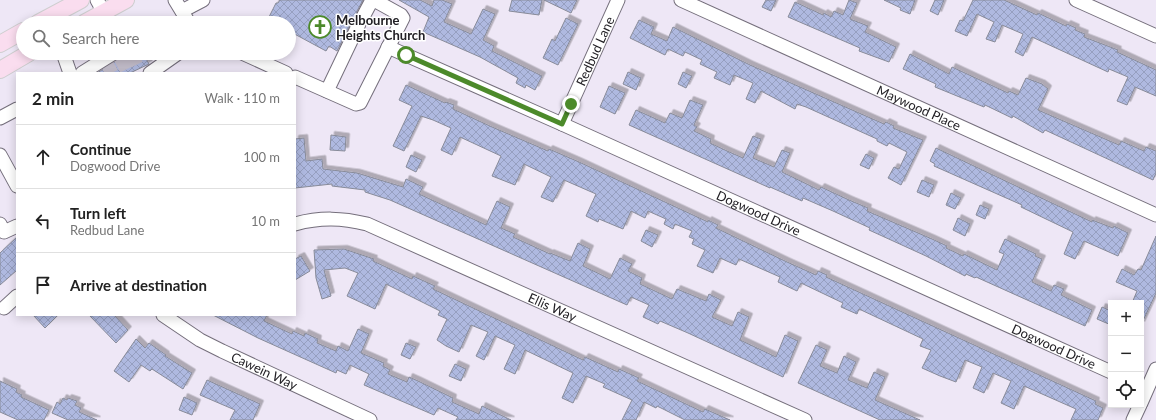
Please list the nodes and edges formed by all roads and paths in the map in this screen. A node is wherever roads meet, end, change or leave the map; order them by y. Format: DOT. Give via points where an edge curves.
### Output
graph roads {
  1 [pos="82,0"];
  2 [pos="126,0"];
  3 [pos="175,0"];
  4 [pos="203,0"];
  5 [pos="373,0"];
  6 [pos="618,0"];
  7 [pos="681,0"];
  8 [pos="1076,0"];
  9 [pos="104,12"];
  10 [pos="182,12"];
  11 [pos="55,16"];
  12 [pos="185,16"];
  13 [pos="16,35"];
  14 [pos="1156,36"];
  15 [pos="0,44"];
  16 [pos="388,47"];
  17 [pos="16,60"];
  18 [pos="65,60"];
  19 [pos="107,60"];
  20 [pos="166,60"];
  21 [pos="257,60"];
  22 [pos="1,67"];
  23 [pos="89,70"];
  24 [pos="70,72"];
  25 [pos="143,72"];
  26 [pos="284,72"];
  27 [pos="296,77"];
  28 [pos="327,91"];
  29 [pos="16,110"];
  30 [pos="0,118"];
  31 [pos="562,124"];
  32 [pos="0,155"];
  33 [pos="16,184"];
  34 [pos="1156,215"];
  35 [pos="296,224"];
  36 [pos="16,226"];
  37 [pos="1,230"];
  38 [pos="16,297"];
  39 [pos="4,308"];
  40 [pos="167,316"];
  41 [pos="180,319"];
  42 [pos="1156,370"];
  43 [pos="1108,371"];
  44 [pos="1148,389"];
  45 [pos="1139,408"];
  46 [pos="370,420"];
  47 [pos="805,420"];
  48 [pos="1133,420"];
  1 -- 11 [label="main road"];
  2 -- 9 [label="main road"];
  3 -- 10 [label="street"];
  4 -- 10 [label="street"];
  5 -- 16 [label="street" via="402,16"];
  5 -- 28 [label="street"];
  6 -- 31 [label="street, Redbud Lane"];
  7 -- 34 [label="street, Maywood Place"];
  8 -- 14 [label="street"];
  10 -- 12 [label="street"];
  13 -- 15 [label="main road"];
  16 -- 28 [label="street" via="360,103 356,104"];
  16 -- 31 [label="street, Dogwood Drive"];
  17 -- 22 [label="main road"];
  18 -- 24 [label="street"];
  19 -- 23 [label="street"];
  20 -- 25 [label="street"];
  21 -- 26 [label="street"];
  27 -- 28 [label="street"];
  29 -- 30 [label="street"];
  31 -- 43 [label="street, Dogwood Drive"];
  32 -- 33 [label="street"];
  35 -- 47 [label="street, Ellis Way" via="333,218 368,224"];
  36 -- 37 [label="street"];
  38 -- 39 [label="street"];
  40 -- 41 [label="street, Cawein Way"];
  41 -- 46 [label="street, Cawein Way" via="200,340 222,352"];
  42 -- 44 [label="street"];
  45 -- 48 [label="street"];
}
